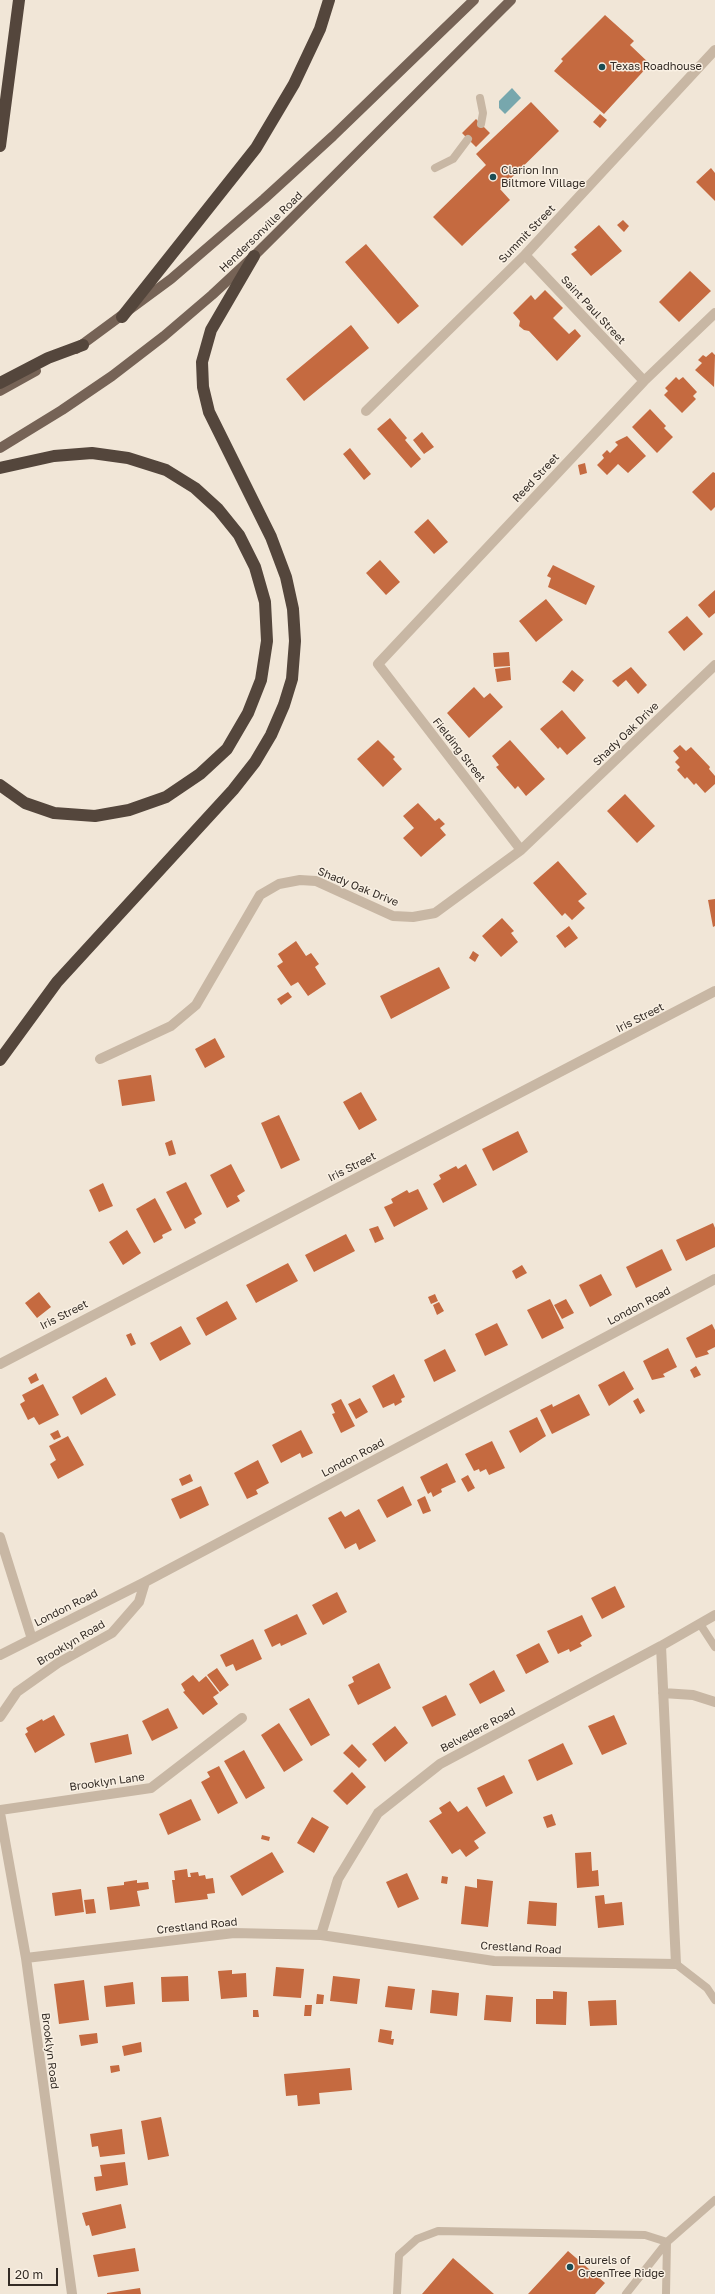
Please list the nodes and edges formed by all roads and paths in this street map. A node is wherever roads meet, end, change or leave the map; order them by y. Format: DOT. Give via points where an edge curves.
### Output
graph roads {
  1 [pos="19,0"];
  2 [pos="329,0"];
  3 [pos="474,0"];
  4 [pos="511,0"];
  5 [pos="715,50"];
  6 [pos="480,98"];
  7 [pos="481,124"];
  8 [pos="468,139"];
  9 [pos="0,146"];
  10 [pos="435,168"];
  11 [pos="525,255"];
  12 [pos="254,256"];
  13 [pos="715,313"];
  14 [pos="122,317"];
  15 [pos="83,345"];
  16 [pos="644,381"];
  17 [pos="0,383"];
  18 [pos="0,390"];
  19 [pos="366,411"];
  20 [pos="0,448"];
  21 [pos="0,468"];
  22 [pos="378,664"];
  23 [pos="715,666"];
  24 [pos="0,786"];
  25 [pos="521,850"];
  26 [pos="715,991"];
  27 [pos="100,1059"];
  28 [pos="0,1060"];
  29 [pos="715,1279"];
  30 [pos="0,1364"];
  31 [pos="0,1537"];
  32 [pos="144,1582"];
  33 [pos="715,1615"];
  34 [pos="700,1624"];
  35 [pos="32,1639"];
  36 [pos="661,1646"];
  37 [pos="715,1647"];
  38 [pos="0,1655"];
  39 [pos="663,1693"];
  40 [pos="715,1702"];
  41 [pos="0,1717"];
  42 [pos="242,1718"];
  43 [pos="0,1811"];
  44 [pos="321,1935"];
  45 [pos="26,1958"];
  46 [pos="676,1964"];
  47 [pos="715,2000"];
  48 [pos="715,2200"];
  49 [pos="667,2242"];
  50 [pos="72,2294"];
  51 [pos="397,2294"];
  52 [pos="626,2294"];
  53 [pos="666,2294"];
  1 -- 9 [label="highway"];
  2 -- 14 [label="highway" via="320,29 294,84 256,148"];
  3 -- 14 [label="main road, Hendersonville Road" via="264,199 171,279"];
  4 -- 12 [label="main road, Hendersonville Road"];
  5 -- 11 [label="street, Summit Street"];
  6 -- 7 [label="lane" via="484,113"];
  8 -- 10 [label="lane" via="453,159"];
  11 -- 16 [label="street, Saint Paul Street"];
  11 -- 19 [label="street, Summit Street"];
  12 -- 20 [label="main road, Hendersonville Road" via="164,336 112,376"];
  12 -- 28 [label="highway" via="211,330 202,362 203,387 209,412 271,536 286,577 293,609 295,641 292,679 284,705 271,735 255,762 233,790 57,982"];
  13 -- 16 [label="street, Reed Street"];
  14 -- 15 [label="main road, Hendersonville Road"];
  15 -- 17 [label="highway" via="48,358"];
  15 -- 18 [label="main road, Hendersonville Road"];
  16 -- 22 [label="street, Reed Street"];
  21 -- 24 [label="highway" via="54,456 92,453 128,458 166,470 195,488 218,509 239,535 255,567 265,602 267,641 261,680 248,713 227,749 200,774 166,797 130,810 102,815 54,813 25,803"];
  22 -- 25 [label="street, Fielding Street"];
  23 -- 25 [label="street, Shady Oak Drive"];
  25 -- 27 [label="street, Shady Oak Drive" via="435,913 413,917 393,916 316,881 300,880 279,884 260,895 196,1005 171,1026"];
  26 -- 30 [label="street, Iris Street"];
  29 -- 32 [label="street, London Road"];
  31 -- 35 [label="street"];
  32 -- 35 [label="street, London Road"];
  32 -- 41 [label="street, Brooklyn Road" via="139,1602 112,1633 58,1663 17,1692"];
  33 -- 34 [label="street, Belvedere Road"];
  34 -- 36 [label="street, Belvedere Road"];
  34 -- 37 [label="lane"];
  35 -- 38 [label="street, London Road"];
  36 -- 39 [label="street"];
  36 -- 44 [label="street, Belvedere Road" via="440,1764 378,1813 338,1879"];
  39 -- 40 [label="street" via="693,1695"];
  39 -- 46 [label="street"];
  42 -- 43 [label="street, Brooklyn Lane" via="151,1788"];
  43 -- 45 [label="street, Brooklyn Road"];
  44 -- 45 [label="street, Crestland Road" via="234,1933"];
  44 -- 46 [label="street, Crestland Road" via="494,1961"];
  45 -- 50 [label="street, Brooklyn Road"];
  46 -- 47 [label="lane" via="707,1988"];
  48 -- 49 [label="lane"];
  49 -- 51 [label="lane" via="645,2235 438,2231 417,2239 399,2256"];
  49 -- 52 [label="lane"];
  49 -- 53 [label="lane"];
}
